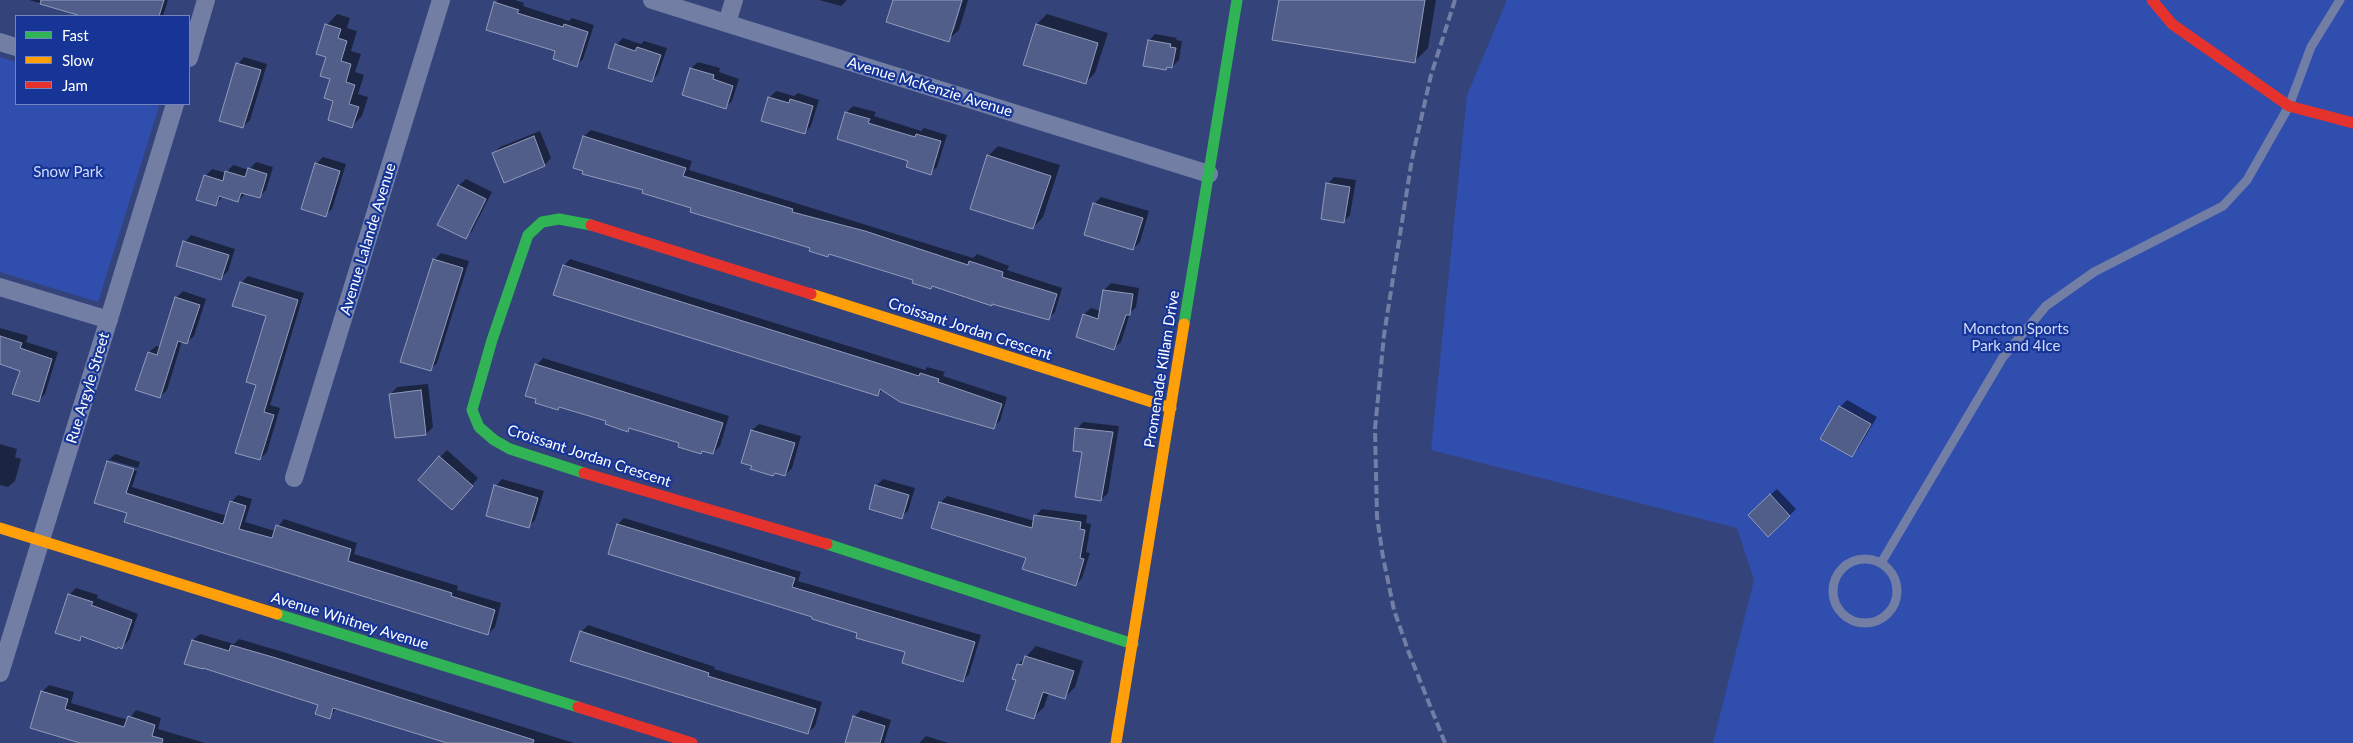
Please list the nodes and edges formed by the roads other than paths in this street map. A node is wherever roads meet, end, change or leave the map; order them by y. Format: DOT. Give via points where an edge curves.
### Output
graph roads {
  1 [pos="206,0"];
  2 [pos="441,0"];
  3 [pos="652,0"];
  4 [pos="734,0"];
  5 [pos="1237,0"];
  6 [pos="2152,0"];
  7 [pos="2340,0"];
  8 [pos="727,23"];
  9 [pos="0,42"];
  10 [pos="15,47"];
  11 [pos="190,55"];
  12 [pos="175,105"];
  13 [pos="2289,106"];
  14 [pos="2353,123"];
  15 [pos="1209,174"];
  16 [pos="0,287"];
  17 [pos="108,320"];
  18 [pos="1171,408"];
  19 [pos="294,478"];
  20 [pos="0,528"];
  21 [pos="41,540"];
  22 [pos="1881,563"];
  23 [pos="1133,644"];
  24 [pos="0,673"];
  25 [pos="692,743"];
  26 [pos="1116,743"];
  1 -- 11 [label="street"];
  2 -- 19 [label="street, Avenue Lalande Avenue"];
  3 -- 8 [label="street, Avenue McKenzie Avenue"];
  4 -- 8 [label="street"];
  5 -- 15 [label="street, Promenade Killam Drive"];
  6 -- 13 [label="street" via="2172,24"];
  7 -- 13 [label="lane" via="2311,47"];
  8 -- 15 [label="street, Avenue McKenzie Avenue"];
  9 -- 10 [label="street"];
  12 -- 17 [label="street, Rue Argyle Street"];
  13 -- 14 [label="street"];
  13 -- 22 [label="lane" via="2246,180 2223,206 2094,272 2046,306 2003,357"];
  15 -- 18 [label="street, Promenade Killam Drive"];
  16 -- 17 [label="street"];
  17 -- 21 [label="street, Rue Argyle Street"];
  18 -- 23 [label="street, Promenade Killam Drive"];
  18 -- 23 [label="street, Croissant Jordan Crescent" via="578,221 558,219 542,222 528,235 472,410 479,427 510,449 813,540"];
  20 -- 21 [label="street, Avenue Whitney Avenue"];
  21 -- 24 [label="street, Rue Argyle Street"];
  21 -- 25 [label="street, Avenue Whitney Avenue"];
  22 -- 22 [label="lane" via="1870,559 1854,560 1835,579 1834,601 1846,617 1866,623 1877,620 1891,609 1898,595 1895,581"];
  23 -- 26 [label="street, Promenade Killam Drive"];
}
